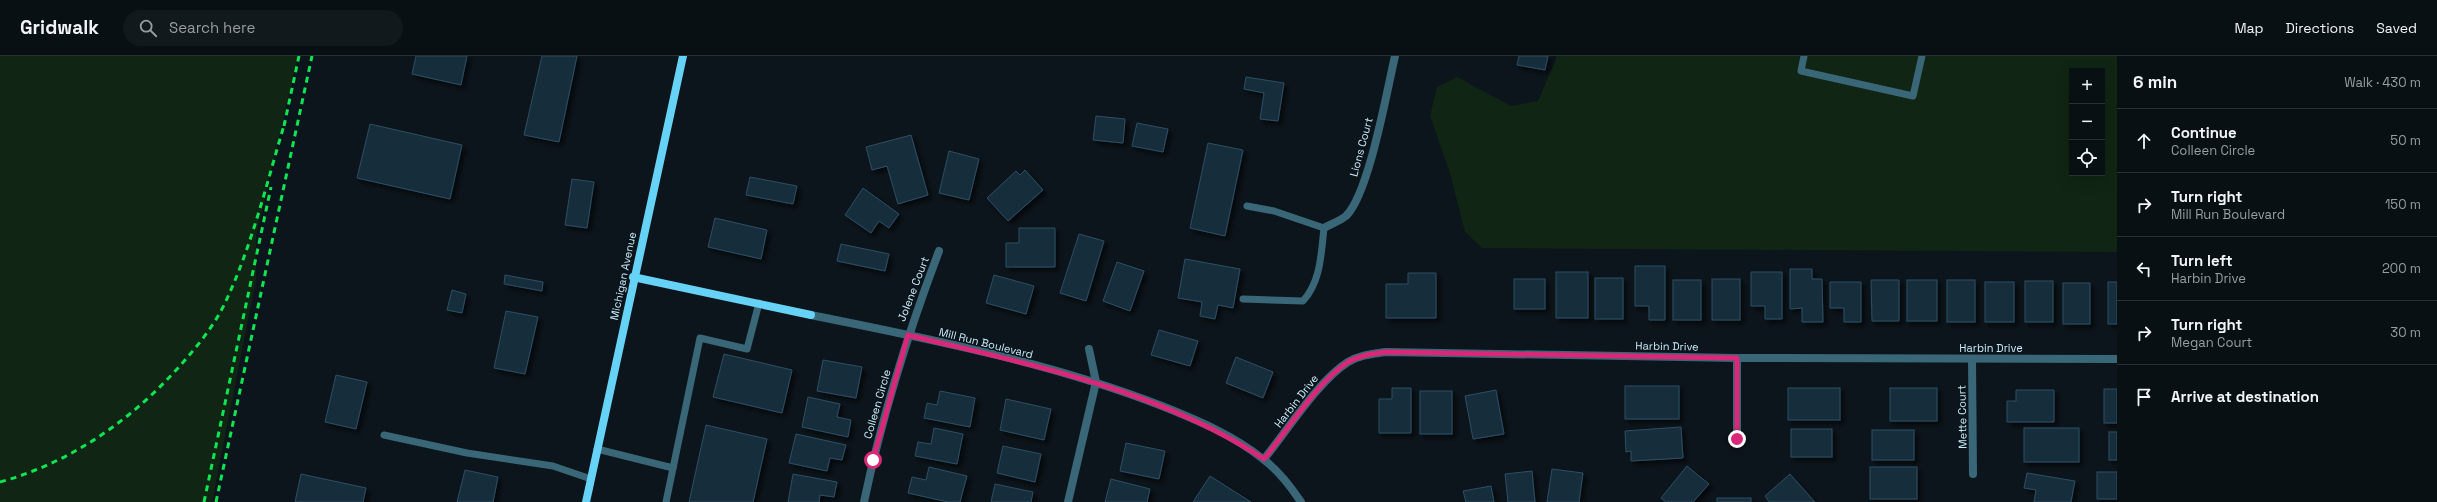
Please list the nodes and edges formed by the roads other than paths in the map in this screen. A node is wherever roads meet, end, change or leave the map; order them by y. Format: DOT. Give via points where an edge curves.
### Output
graph roads {
  1 [pos="683,56"];
  2 [pos="1395,56"];
  3 [pos="1804,56"];
  4 [pos="1922,56"];
  5 [pos="1247,206"];
  6 [pos="1324,228"];
  7 [pos="939,251"];
  8 [pos="634,277"];
  9 [pos="1243,299"];
  10 [pos="759,303"];
  11 [pos="811,314"];
  12 [pos="908,335"];
  13 [pos="1089,349"];
  14 [pos="1737,358"];
  15 [pos="1972,359"];
  16 [pos="2117,359"];
  17 [pos="1096,382"];
  18 [pos="384,436"];
  19 [pos="1737,439"];
  20 [pos="597,449"];
  21 [pos="1264,459"];
  22 [pos="673,468"];
  23 [pos="1973,474"];
  24 [pos="590,479"];
  25 [pos="586,502"];
  26 [pos="666,502"];
  27 [pos="864,502"];
  28 [pos="1068,502"];
  29 [pos="1301,502"];
  1 -- 8 [label="main road, Michigan Avenue"];
  2 -- 6 [label="street, Lions Court" via="1368,168 1360,190 1346,215"];
  3 -- 4 [label="lane" via="1801,71 1913,96"];
  5 -- 6 [label="lane" via="1274,211"];
  6 -- 9 [label="lane" via="1318,272 1311,292 1303,302"];
  7 -- 12 [label="street, Jolene Court"];
  8 -- 10 [label="main road, Mill Run Boulevard"];
  8 -- 20 [label="main road, Michigan Avenue"];
  10 -- 11 [label="main road, Mill Run Boulevard"];
  10 -- 22 [label="lane" via="747,349 700,338"];
  11 -- 12 [label="street, Mill Run Boulevard"];
  12 -- 17 [label="street, Mill Run Boulevard"];
  12 -- 27 [label="street, Colleen Circle"];
  13 -- 17 [label="street"];
  14 -- 15 [label="street, Harbin Drive"];
  14 -- 19 [label="street"];
  14 -- 21 [label="street, Harbin Drive" via="1386,352 1368,354 1349,362 1330,376"];
  15 -- 16 [label="street, Harbin Drive"];
  15 -- 23 [label="street, Mette Court"];
  17 -- 21 [label="street, Mill Run Boulevard" via="1194,419"];
  17 -- 28 [label="street"];
  18 -- 24 [label="lane" via="467,453 553,466"];
  20 -- 22 [label="lane"];
  20 -- 24 [label="main road, Michigan Avenue"];
  21 -- 29 [label="street, Mill Run Boulevard" via="1292,488"];
  22 -- 26 [label="lane"];
  24 -- 25 [label="main road, Michigan Avenue"];
}
